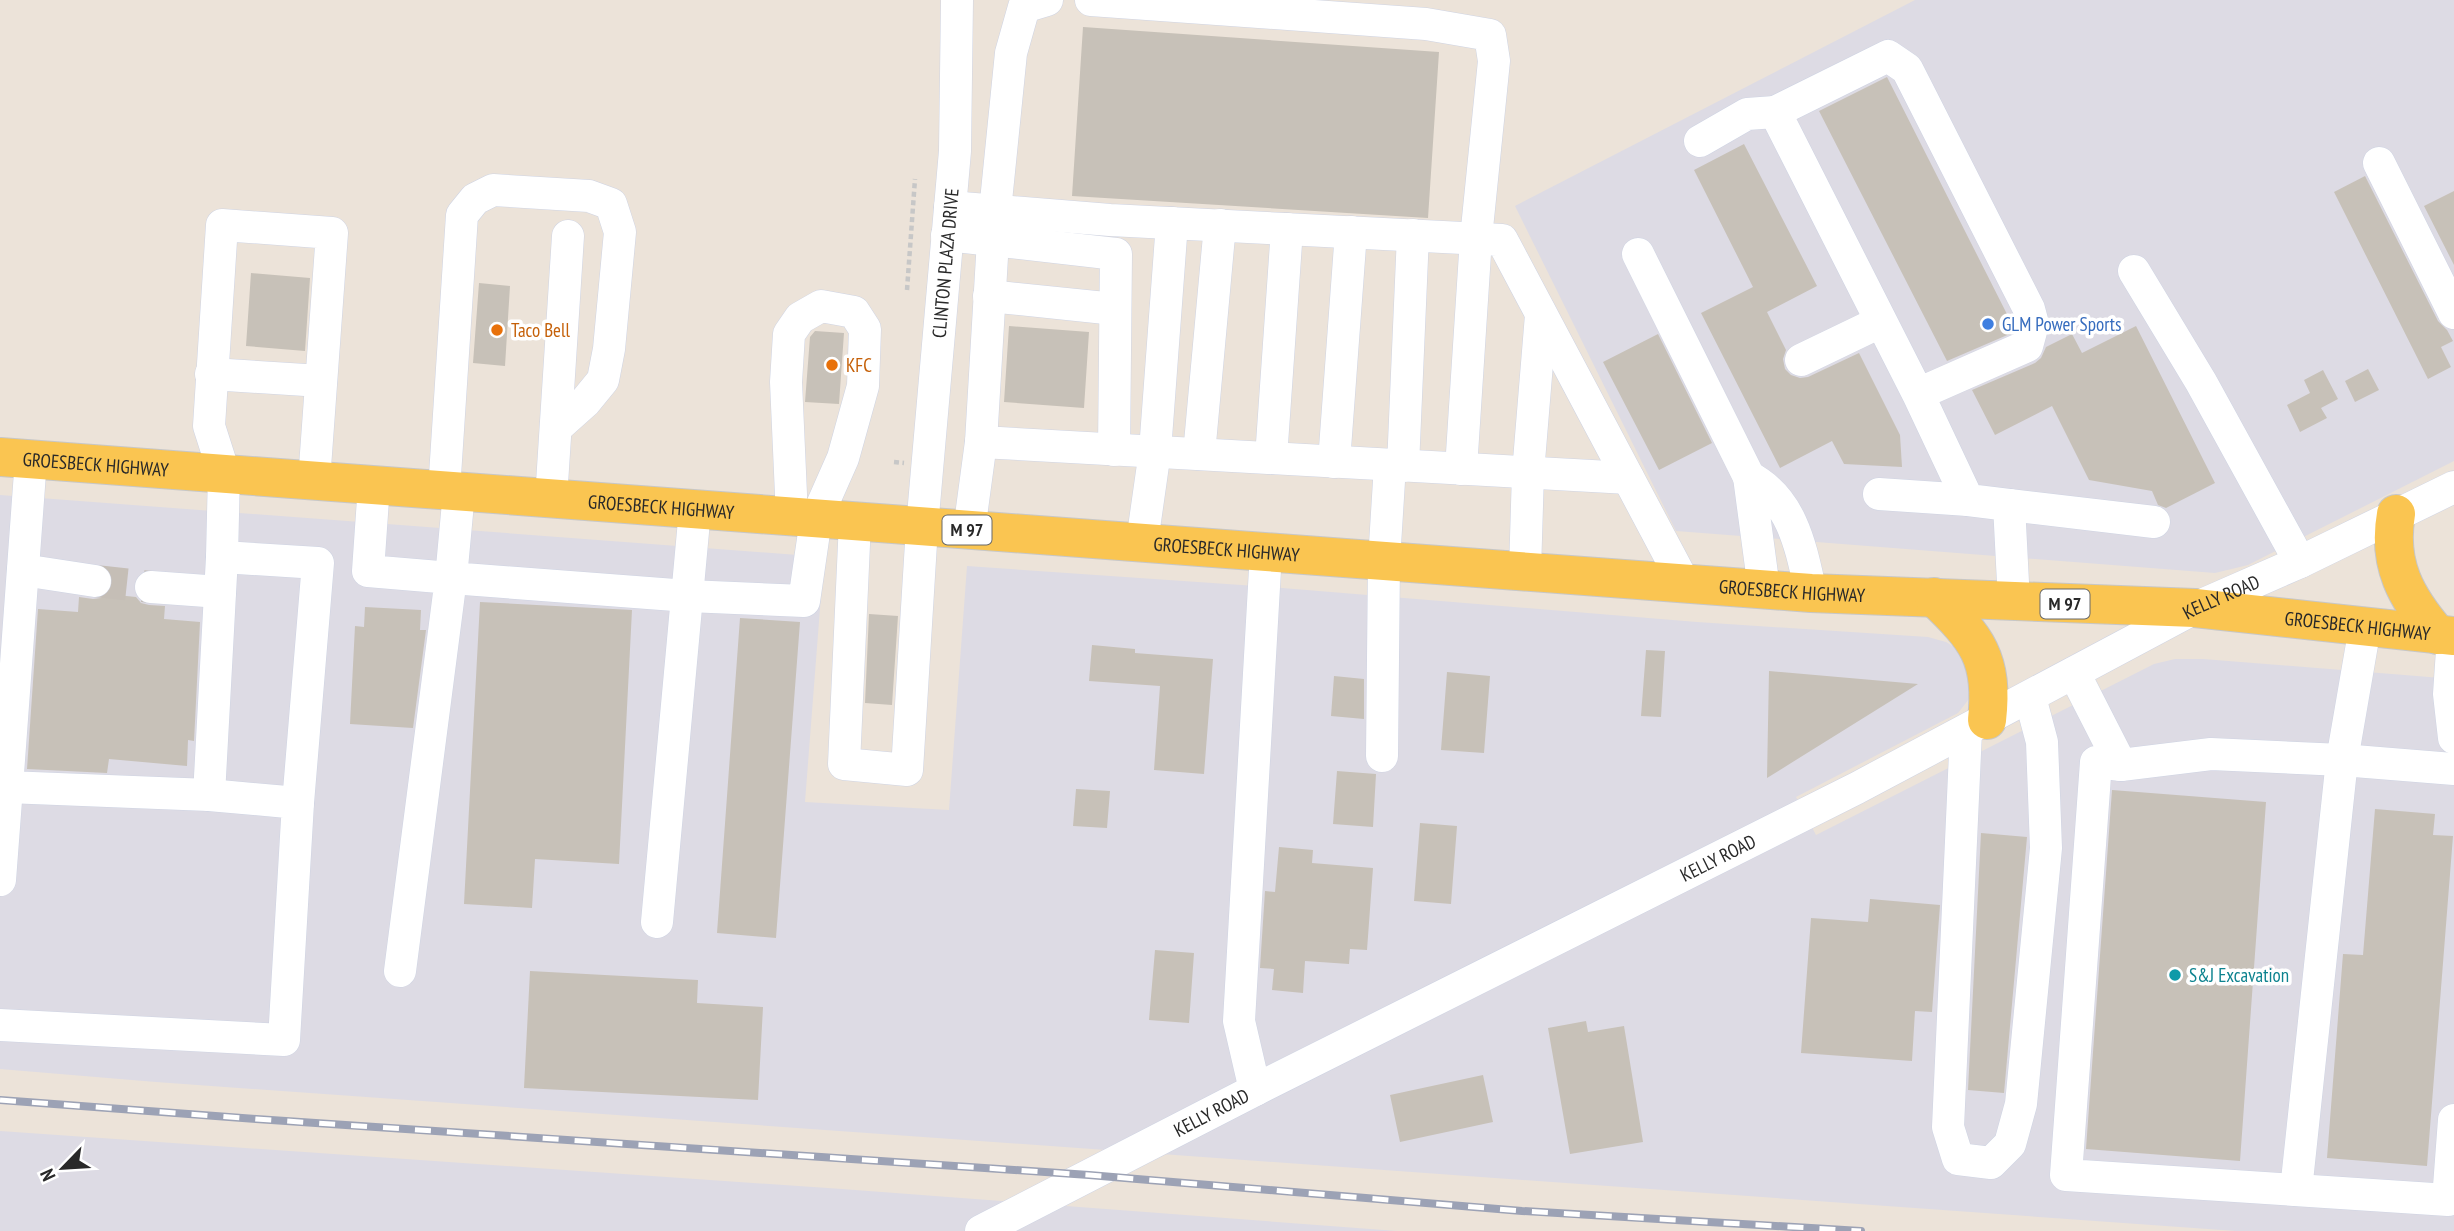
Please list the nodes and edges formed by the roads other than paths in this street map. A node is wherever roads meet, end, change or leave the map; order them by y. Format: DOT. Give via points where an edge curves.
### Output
graph roads {
  1 [pos="957,0"];
  2 [pos="1047,0"];
  3 [pos="1091,0"];
  4 [pos="1775,112"];
  5 [pos="1700,141"];
  6 [pos="2379,163"];
  7 [pos="949,221"];
  8 [pos="1172,223"];
  9 [pos="1220,225"];
  10 [pos="994,226"];
  11 [pos="1287,229"];
  12 [pos="1351,232"];
  13 [pos="1413,235"];
  14 [pos="568,236"];
  15 [pos="1476,238"];
  16 [pos="1638,254"];
  17 [pos="2134,271"];
  18 [pos="989,296"];
  19 [pos="1115,309"];
  20 [pos="2454,313"];
  21 [pos="1541,315"];
  22 [pos="1880,322"];
  23 [pos="1801,360"];
  24 [pos="211,373"];
  25 [pos="321,381"];
  26 [pos="1918,394"];
  27 [pos="557,427"];
  28 [pos="981,442"];
  29 [pos="1114,450"];
  30 [pos="1155,451"];
  31 [pos="1199,454"];
  32 [pos="15,458"];
  33 [pos="1271,458"];
  34 [pos="1334,462"];
  35 [pos="1396,466"];
  36 [pos="1461,469"];
  37 [pos="223,473"];
  38 [pos="1528,473"];
  39 [pos="1749,477"];
  40 [pos="1628,478"];
  41 [pos="314,481"];
  42 [pos="374,485"];
  43 [pos="2454,487"];
  44 [pos="452,491"];
  45 [pos="1879,494"];
  46 [pos="551,499"];
  47 [pos="1968,500"];
  48 [pos="2009,505"];
  49 [pos="695,510"];
  50 [pos="2396,514"];
  51 [pos="804,518"];
  52 [pos="855,522"];
  53 [pos="2154,522"];
  54 [pos="922,527"];
  55 [pos="969,531"];
  56 [pos="1142,542"];
  57 [pos="1266,552"];
  58 [pos="222,557"];
  59 [pos="1384,561"];
  60 [pos="2300,562"];
  61 [pos="23,570"];
  62 [pos="1525,571"];
  63 [pos="451,578"];
  64 [pos="95,581"];
  65 [pos="1684,583"];
  66 [pos="151,587"];
  67 [pos="1764,589"];
  68 [pos="220,592"];
  69 [pos="1811,593"];
  70 [pos="688,596"];
  71 [pos="1934,597"];
  72 [pos="2014,602"];
  73 [pos="2195,608"];
  74 [pos="2365,626"];
  75 [pos="2449,636"];
  76 [pos="2074,673"];
  77 [pos="2030,697"];
  78 [pos="1976,726"];
  79 [pos="2454,738"];
  80 [pos="1382,756"];
  81 [pos="2342,760"];
  82 [pos="2121,765"];
  83 [pos="2454,769"];
  84 [pos="8,787"];
  85 [pos="209,795"];
  86 [pos="298,803"];
  87 [pos="0,880"];
  88 [pos="657,922"];
  89 [pos="400,971"];
  90 [pos="0,1025"];
  91 [pos="1255,1090"];
  92 [pos="2454,1120"];
  93 [pos="2296,1190"];
  94 [pos="986,1230"];
  1 -- 7 [label="street, CLINTON PLAZA DRIVE"];
  2 -- 10 [label="street" via="1024,7 1011,53"];
  3 -- 15 [label="street" via="1426,24 1490,35 1494,61"];
  4 -- 5 [label="street" via="1747,114"];
  4 -- 22 [label="street"];
  4 -- 26 [label="street" via="1888,56 1907,69 2029,309 2033,324 2027,346"];
  6 -- 20 [label="street"];
  7 -- 10 [label="street"];
  7 -- 54 [label="street, CLINTON PLAZA DRIVE"];
  8 -- 9 [label="street"];
  8 -- 10 [label="street"];
  8 -- 30 [label="street"];
  9 -- 11 [label="street"];
  9 -- 31 [label="street"];
  10 -- 18 [label="street"];
  10 -- 19 [label="street" via="1116,254"];
  11 -- 12 [label="street"];
  11 -- 33 [label="street"];
  12 -- 13 [label="street"];
  12 -- 34 [label="street"];
  13 -- 15 [label="street"];
  13 -- 35 [label="street"];
  14 -- 27 [label="street"];
  15 -- 21 [label="street" via="1502,240"];
  15 -- 36 [label="street"];
  16 -- 39 [label="street"];
  17 -- 60 [label="street"];
  18 -- 19 [label="street"];
  18 -- 28 [label="street"];
  19 -- 29 [label="street"];
  21 -- 38 [label="street"];
  21 -- 40 [label="street"];
  22 -- 23 [label="street"];
  22 -- 26 [label="street"];
  24 -- 25 [label="street"];
  24 -- 25 [label="street" via="222,225 332,233"];
  24 -- 37 [label="street" via="209,426"];
  25 -- 41 [label="street"];
  26 -- 47 [label="street"];
  27 -- 44 [label="street" via="603,380 620,232 611,204 589,196 493,190 475,200 462,215"];
  27 -- 46 [label="street"];
  28 -- 29 [label="street"];
  28 -- 55 [label="street"];
  29 -- 30 [label="street"];
  30 -- 31 [label="street"];
  30 -- 56 [label="street"];
  31 -- 33 [label="street"];
  32 -- 37 [label="main road, GROESBECK HIGHWAY / M 97"];
  32 -- 61 [label="street"];
  33 -- 34 [label="street"];
  34 -- 35 [label="street"];
  35 -- 36 [label="street"];
  35 -- 59 [label="street"];
  36 -- 38 [label="street"];
  37 -- 41 [label="main road, GROESBECK HIGHWAY / M 97"];
  37 -- 58 [label="street"];
  38 -- 40 [label="street"];
  38 -- 62 [label="street"];
  39 -- 67 [label="street"];
  39 -- 69 [label="street" via="1783,506 1798,536"];
  40 -- 65 [label="street"];
  41 -- 42 [label="main road, GROESBECK HIGHWAY / M 97"];
  42 -- 44 [label="main road, GROESBECK HIGHWAY / M 97"];
  42 -- 63 [label="street" via="368,571"];
  43 -- 50 [label="street, KELLY ROAD"];
  44 -- 46 [label="main road, GROESBECK HIGHWAY / M 97"];
  44 -- 63 [label="street"];
  45 -- 47 [label="street"];
  46 -- 49 [label="main road, GROESBECK HIGHWAY / M 97"];
  47 -- 48 [label="street"];
  48 -- 53 [label="street"];
  48 -- 72 [label="street"];
  49 -- 51 [label="main road, GROESBECK HIGHWAY / M 97"];
  49 -- 70 [label="street"];
  50 -- 60 [label="street, KELLY ROAD"];
  50 -- 75 [label="main road" via="2393,558 2400,579 2423,617"];
  51 -- 51 [label="street" via="843,458 863,386 865,329 853,312 821,306 800,317 789,334 786,382"];
  51 -- 52 [label="main road, GROESBECK HIGHWAY / M 97"];
  51 -- 70 [label="street" via="804,601"];
  52 -- 54 [label="main road, GROESBECK HIGHWAY / M 97"];
  52 -- 54 [label="street, CLINTON PLAZA DRIVE" via="844,764 907,770"];
  54 -- 55 [label="main road, GROESBECK HIGHWAY / M 97"];
  55 -- 56 [label="main road, GROESBECK HIGHWAY / M 97"];
  56 -- 57 [label="main road, GROESBECK HIGHWAY / M 97"];
  57 -- 59 [label="main road, GROESBECK HIGHWAY / M 97"];
  57 -- 91 [label="street" via="1240,1021"];
  58 -- 68 [label="street"];
  58 -- 86 [label="street" via="318,563"];
  59 -- 62 [label="main road, GROESBECK HIGHWAY / M 97"];
  59 -- 80 [label="street"];
  60 -- 73 [label="street, KELLY ROAD"];
  61 -- 64 [label="street"];
  61 -- 84 [label="street"];
  62 -- 65 [label="main road, GROESBECK HIGHWAY / M 97"];
  63 -- 70 [label="street"];
  63 -- 89 [label="street"];
  65 -- 67 [label="main road, GROESBECK HIGHWAY / M 97"];
  66 -- 68 [label="street"];
  67 -- 69 [label="main road, GROESBECK HIGHWAY / M 97"];
  68 -- 85 [label="street"];
  69 -- 71 [label="main road, GROESBECK HIGHWAY / M 97"];
  70 -- 88 [label="street"];
  71 -- 72 [label="main road, GROESBECK HIGHWAY / M 97"];
  71 -- 78 [label="main road" via="1962,623 1986,664 1989,683"];
  72 -- 73 [label="main road, GROESBECK HIGHWAY / M 97"];
  73 -- 74 [label="main road, GROESBECK HIGHWAY / M 97"];
  73 -- 76 [label="street, KELLY ROAD"];
  74 -- 75 [label="main road, GROESBECK HIGHWAY / M 97"];
  74 -- 81 [label="street"];
  75 -- 79 [label="street"];
  76 -- 77 [label="street, KELLY ROAD"];
  76 -- 82 [label="street"];
  77 -- 78 [label="street, KELLY ROAD"];
  77 -- 78 [label="street" via="2042,742 2046,848 2021,1104 2010,1144 1991,1163 1958,1159 1948,1127"];
  78 -- 91 [label="street, KELLY ROAD"];
  81 -- 82 [label="street" via="2211,754"];
  81 -- 83 [label="street"];
  81 -- 93 [label="street"];
  82 -- 93 [label="street" via="2096,762 2066,1175"];
  84 -- 85 [label="street"];
  84 -- 87 [label="street"];
  85 -- 86 [label="street"];
  86 -- 90 [label="street" via="284,1040"];
  91 -- 94 [label="street, KELLY ROAD"];
  92 -- 93 [label="street" via="2448,1200"];
}
